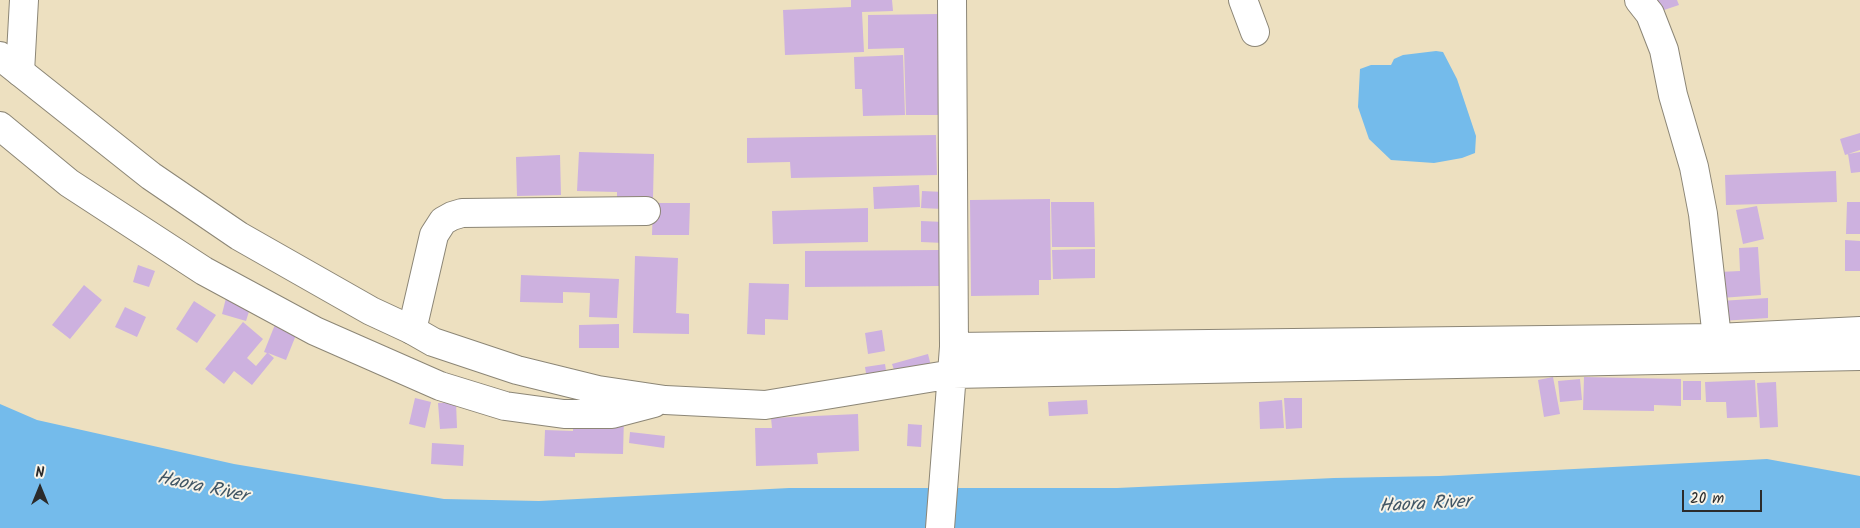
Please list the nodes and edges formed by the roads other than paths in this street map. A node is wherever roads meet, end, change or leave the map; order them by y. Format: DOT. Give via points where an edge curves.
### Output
graph roads {
  1 [pos="24,0"];
  2 [pos="952,0"];
  3 [pos="1243,0"];
  4 [pos="1639,0"];
  5 [pos="1255,32"];
  6 [pos="10,64"];
  7 [pos="0,126"];
  8 [pos="646,210"];
  9 [pos="412,330"];
  10 [pos="1860,331"];
  11 [pos="1717,338"];
  12 [pos="954,347"];
  13 [pos="1860,356"];
  14 [pos="953,374"];
  15 [pos="665,400"];
  16 [pos="940,528"];
  1 -- 6 [label="street"];
  2 -- 12 [label="street"];
  3 -- 5 [label="street"];
  4 -- 11 [label="street" via="1650,14 1664,50 1694,166 1703,214"];
  6 -- 9 [label="street" via="151,176 239,236 371,311"];
  7 -- 15 [label="street" via="69,183 204,270 315,331 440,386 505,406 564,414 612,414"];
  8 -- 9 [label="street" via="462,213 452,216 443,221 434,235"];
  9 -- 15 [label="street" via="433,342 517,370 598,390"];
  10 -- 11 [label="street"];
  11 -- 12 [label="street"];
  12 -- 14 [label="street"];
  13 -- 14 [label="street"];
  14 -- 15 [label="street" via="765,405"];
  14 -- 16 [label="street"];
}
